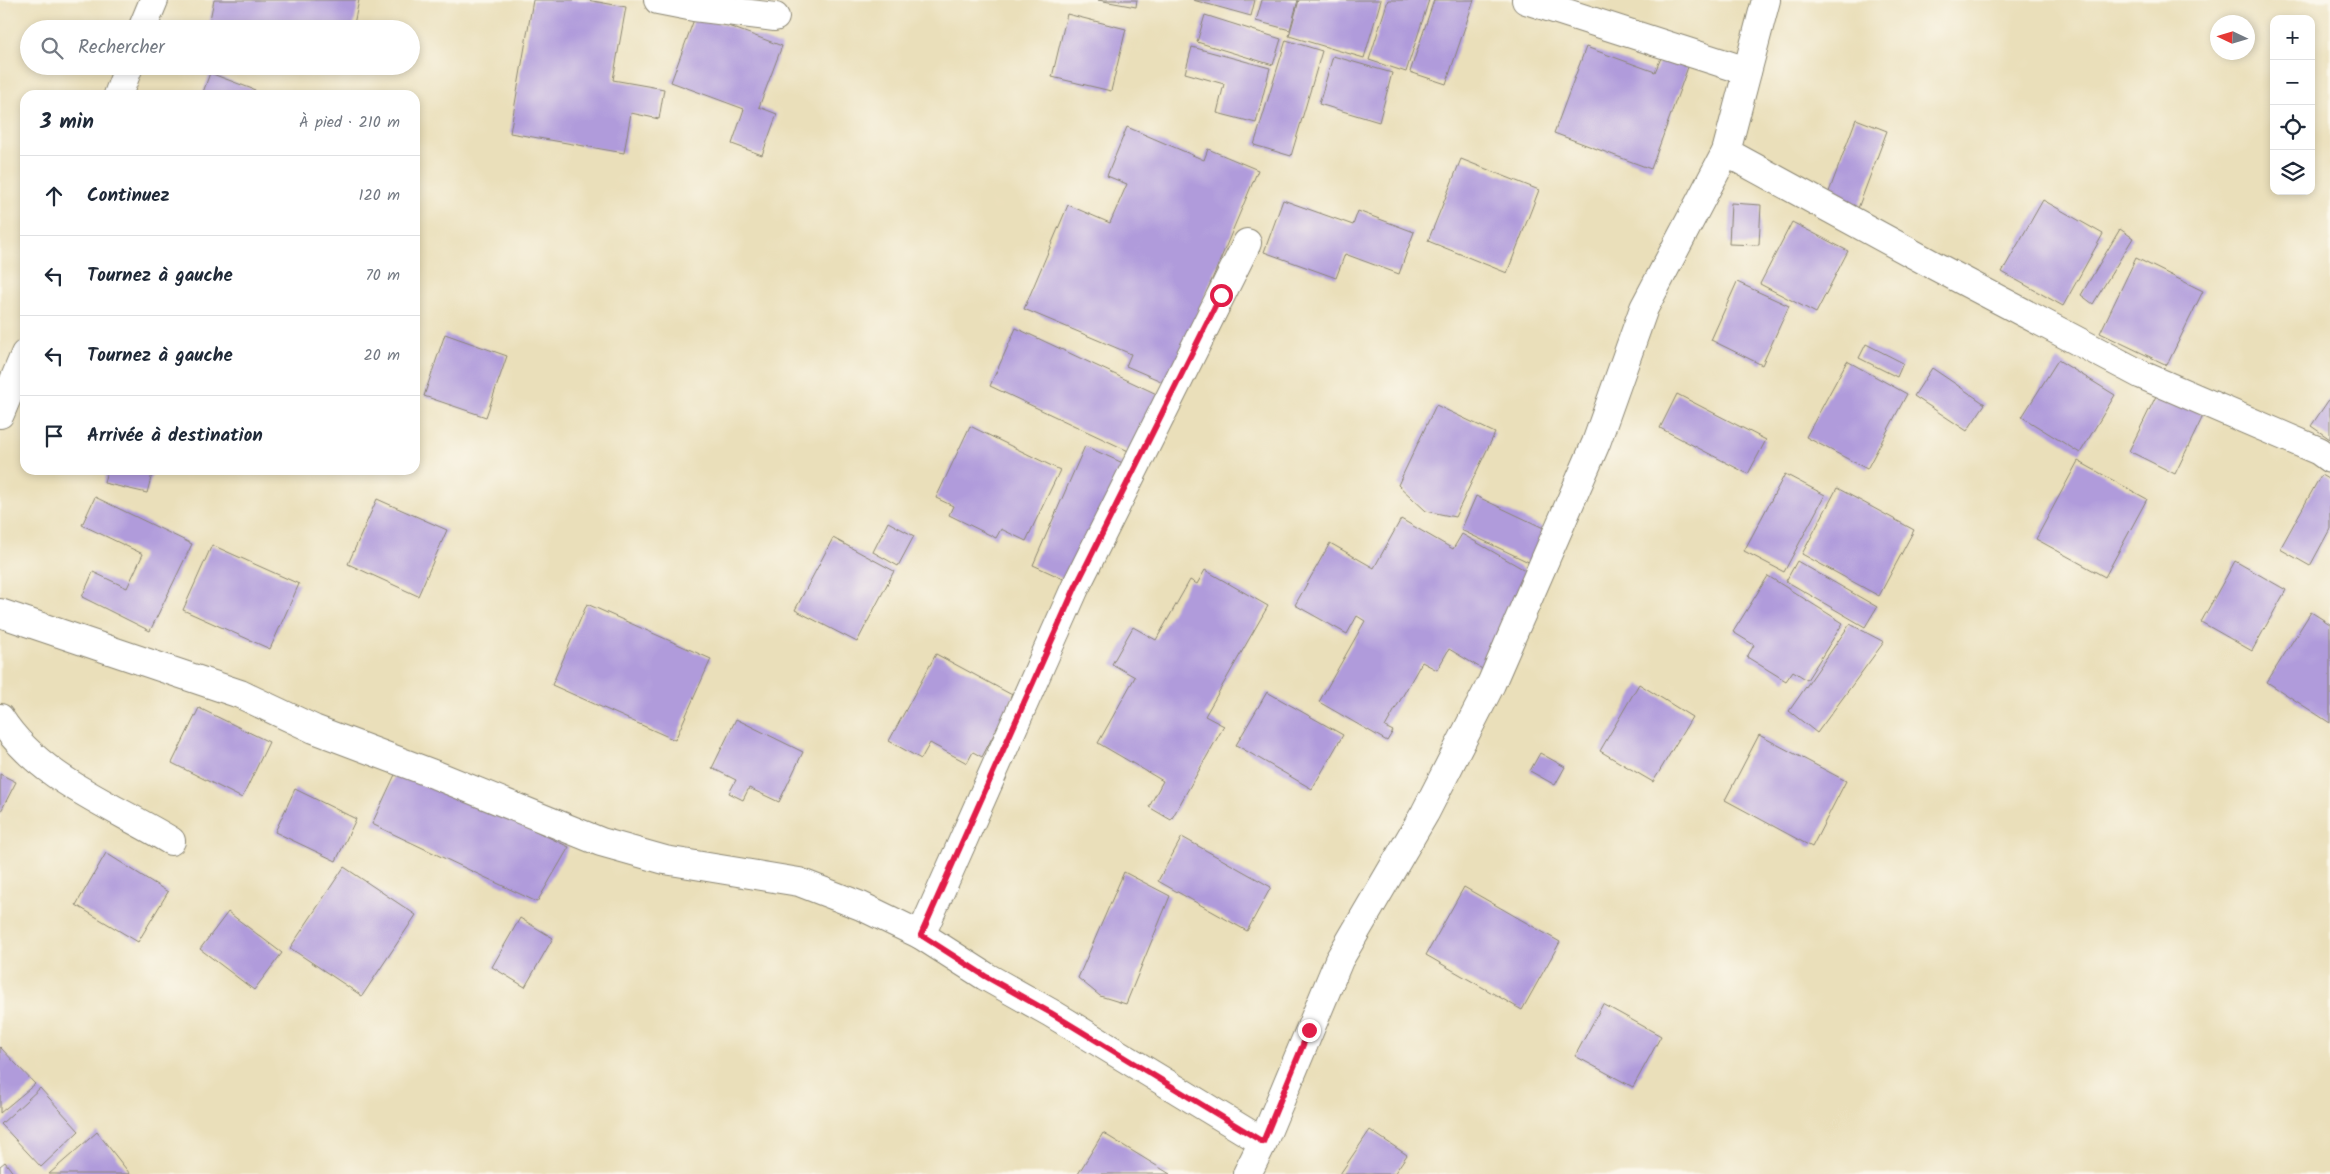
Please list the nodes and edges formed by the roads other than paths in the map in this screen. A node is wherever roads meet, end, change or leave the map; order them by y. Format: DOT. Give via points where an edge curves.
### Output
graph roads {
  1 [pos="154,0"];
  2 [pos="658,0"];
  3 [pos="1526,0"];
  4 [pos="1766,0"];
  5 [pos="775,17"];
  6 [pos="146,20"];
  7 [pos="1747,71"];
  8 [pos="126,75"];
  9 [pos="120,90"];
  10 [pos="1726,152"];
  11 [pos="1247,243"];
  12 [pos="20,366"];
  13 [pos="0,414"];
  14 [pos="2330,459"];
  15 [pos="0,613"];
  16 [pos="0,718"];
  17 [pos="171,841"];
  18 [pos="921,935"];
  19 [pos="1263,1142"];
  20 [pos="1247,1174"];
  1 -- 6 [label="street"];
  2 -- 5 [label="street"];
  3 -- 7 [label="street"];
  4 -- 7 [label="street"];
  7 -- 10 [label="street"];
  8 -- 9 [label="street"];
  10 -- 14 [label="street" via="2142,375 2319,451"];
  10 -- 19 [label="street" via="1644,308 1596,443 1491,684 1425,812 1339,960"];
  11 -- 18 [label="street" via="1075,588"];
  12 -- 13 [label="street"];
  15 -- 18 [label="street" via="240,694 314,729 601,842 665,860 799,882 861,906"];
  16 -- 17 [label="street" via="28,753 68,783"];
  18 -- 19 [label="street"];
  19 -- 20 [label="street"];
}
